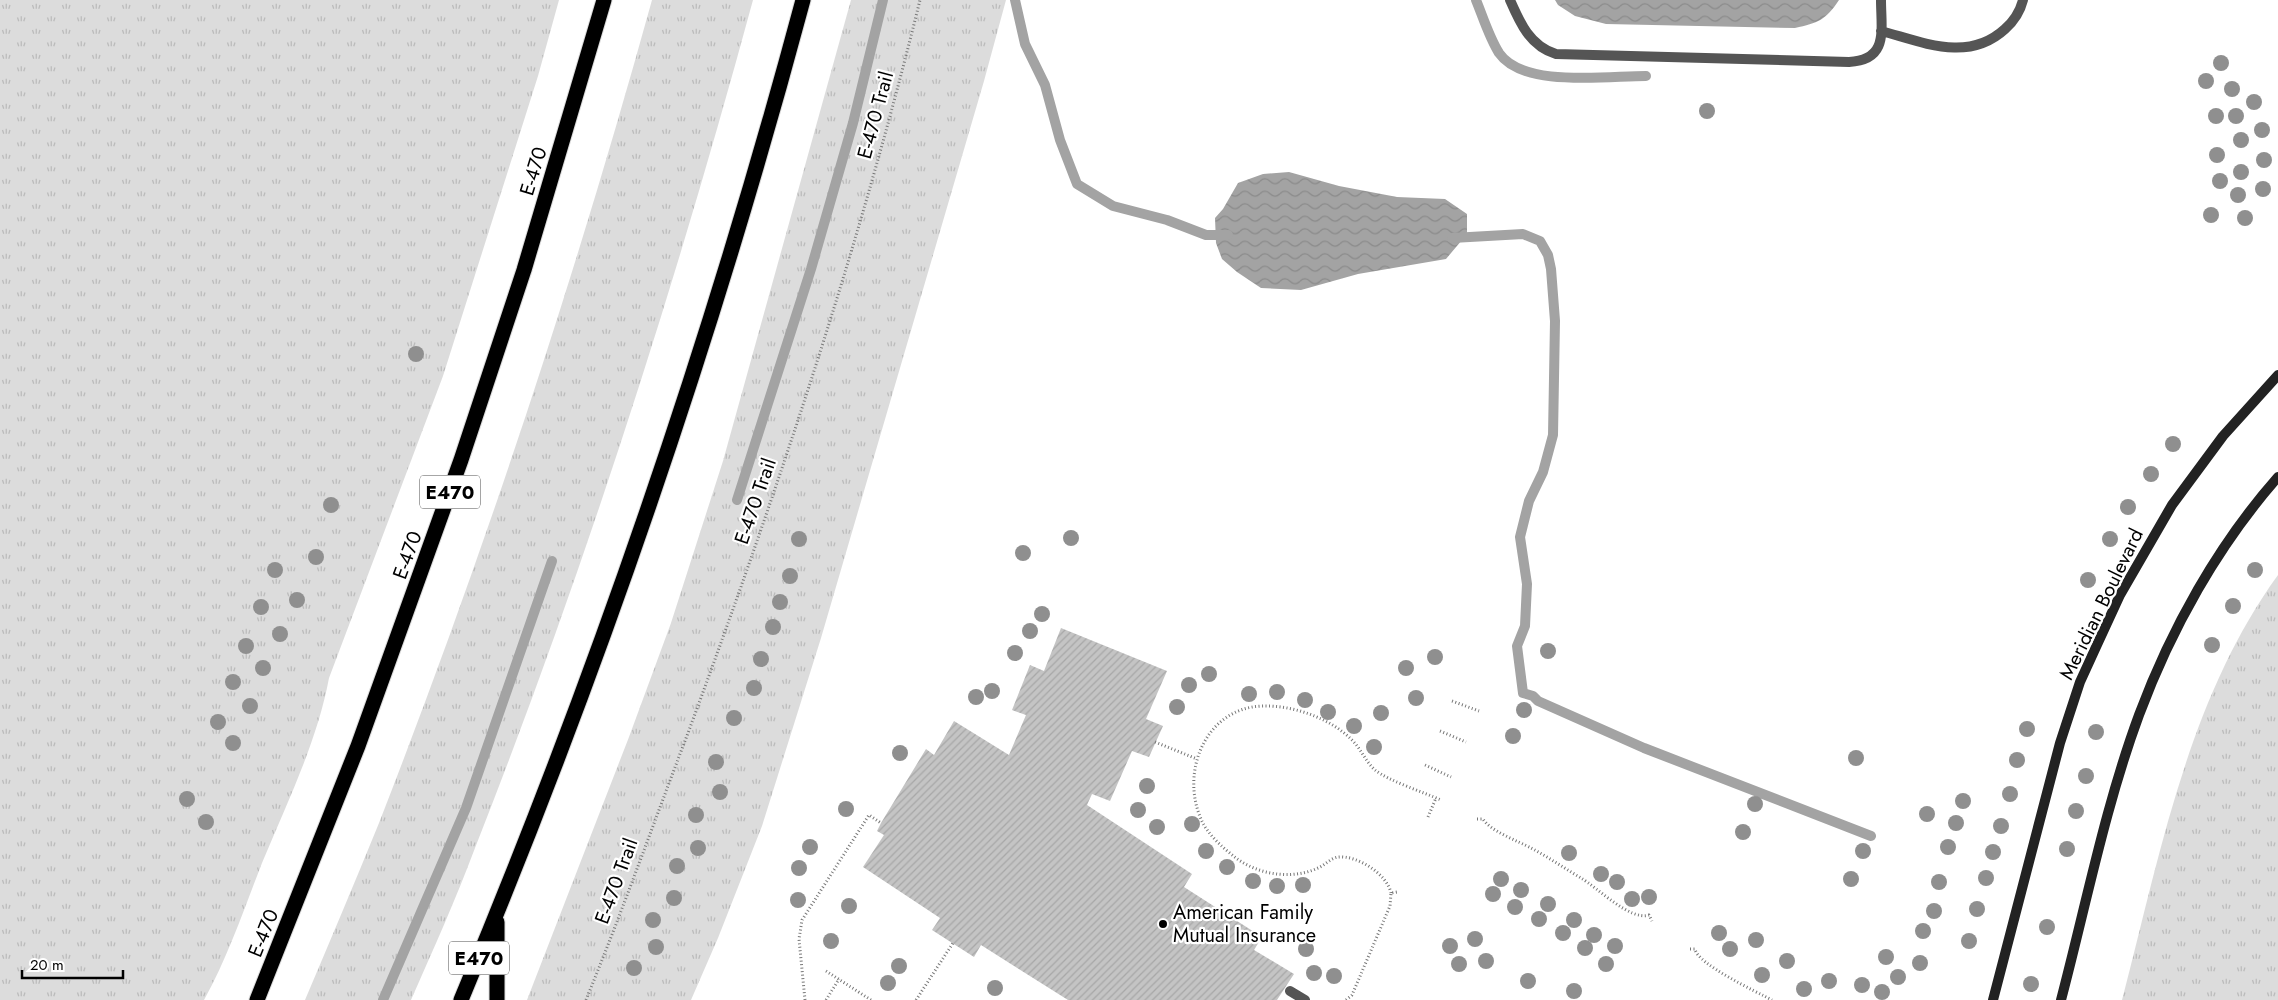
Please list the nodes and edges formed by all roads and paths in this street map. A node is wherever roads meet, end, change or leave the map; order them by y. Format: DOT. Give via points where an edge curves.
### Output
graph roads {
  1 [pos="604,0"];
  2 [pos="803,0"];
  3 [pos="920,0"];
  4 [pos="1510,0"];
  5 [pos="1881,0"];
  6 [pos="2023,0"];
  7 [pos="1881,31"];
  8 [pos="2278,375"];
  9 [pos="2278,477"];
  10 [pos="1452,701"];
  11 [pos="1479,711"];
  12 [pos="1440,731"];
  13 [pos="1155,742"];
  14 [pos="1466,742"];
  15 [pos="1197,759"];
  16 [pos="1425,765"];
  17 [pos="1451,777"];
  18 [pos="1436,798"];
  19 [pos="1441,800"];
  20 [pos="1428,817"];
  21 [pos="1477,820"];
  22 [pos="881,823"];
  23 [pos="1397,892"];
  24 [pos="1391,893"];
  25 [pos="496,916"];
  26 [pos="1652,921"];
  27 [pos="953,943"];
  28 [pos="1690,949"];
  29 [pos="826,971"];
  30 [pos="268,973"];
  31 [pos="839,979"];
  32 [pos="1290,991"];
  33 [pos="865,998"];
  34 [pos="247,1000"];
  35 [pos="257,1000"];
  36 [pos="461,1000"];
  37 [pos="496,1000"];
  38 [pos="586,1000"];
  39 [pos="804,1000"];
  40 [pos="826,1000"];
  41 [pos="871,1000"];
  42 [pos="916,1000"];
  43 [pos="1305,1000"];
  44 [pos="1346,1000"];
  45 [pos="1772,1000"];
  46 [pos="1993,1000"];
  47 [pos="2061,1000"];
  1 -- 30 [label="highway, E-470 / E470" via="524,270 458,470 358,746"];
  2 -- 25 [label="highway, E470" via="727,264 678,417 569,729"];
  3 -- 38 [label="path, E-470 Trail" via="866,203 774,495"];
  4 -- 7 [label="lane" via="1520,22 1535,42 1548,51 1564,55 1857,61 1877,52"];
  5 -- 7 [label="lane"];
  6 -- 7 [label="lane" via="2012,22 1985,44 1943,48"];
  8 -- 46 [label="main road, Meridian Boulevard" via="2223,436 2172,505 2120,596 2088,662 2056,759"];
  9 -- 47 [label="main road" via="2207,574 2176,630 2147,694 2110,810"];
  10 -- 11 [label="path"];
  12 -- 14 [label="path"];
  13 -- 15 [label="path"];
  15 -- 18 [label="path" via="1207,735 1227,717 1254,706 1282,707 1310,714 1332,725 1353,741 1375,769"];
  15 -- 24 [label="path" via="1194,794 1201,820 1217,842 1237,858 1257,869 1283,875 1304,873 1336,857 1345,857 1380,874"];
  16 -- 17 [label="path"];
  18 -- 19 [label="path"];
  18 -- 20 [label="path"];
  21 -- 26 [label="path" via="1483,819 1492,828 1585,880 1632,913 1644,917 1650,915"];
  22 -- 39 [label="path" via="869,815 802,920 799,939"];
  23 -- 24 [label="path"];
  24 -- 44 [label="path" via="1390,906 1352,995"];
  25 -- 36 [label="highway, E470"];
  25 -- 37 [label="highway"];
  27 -- 42 [label="path"];
  28 -- 45 [label="path" via="1695,949 1698,957 1716,969"];
  29 -- 31 [label="path"];
  30 -- 34 [label="highway"];
  30 -- 35 [label="highway, E-470 / E470"];
  31 -- 33 [label="path"];
  31 -- 40 [label="path"];
  32 -- 43 [label="lane"];
  33 -- 41 [label="path"];
}
